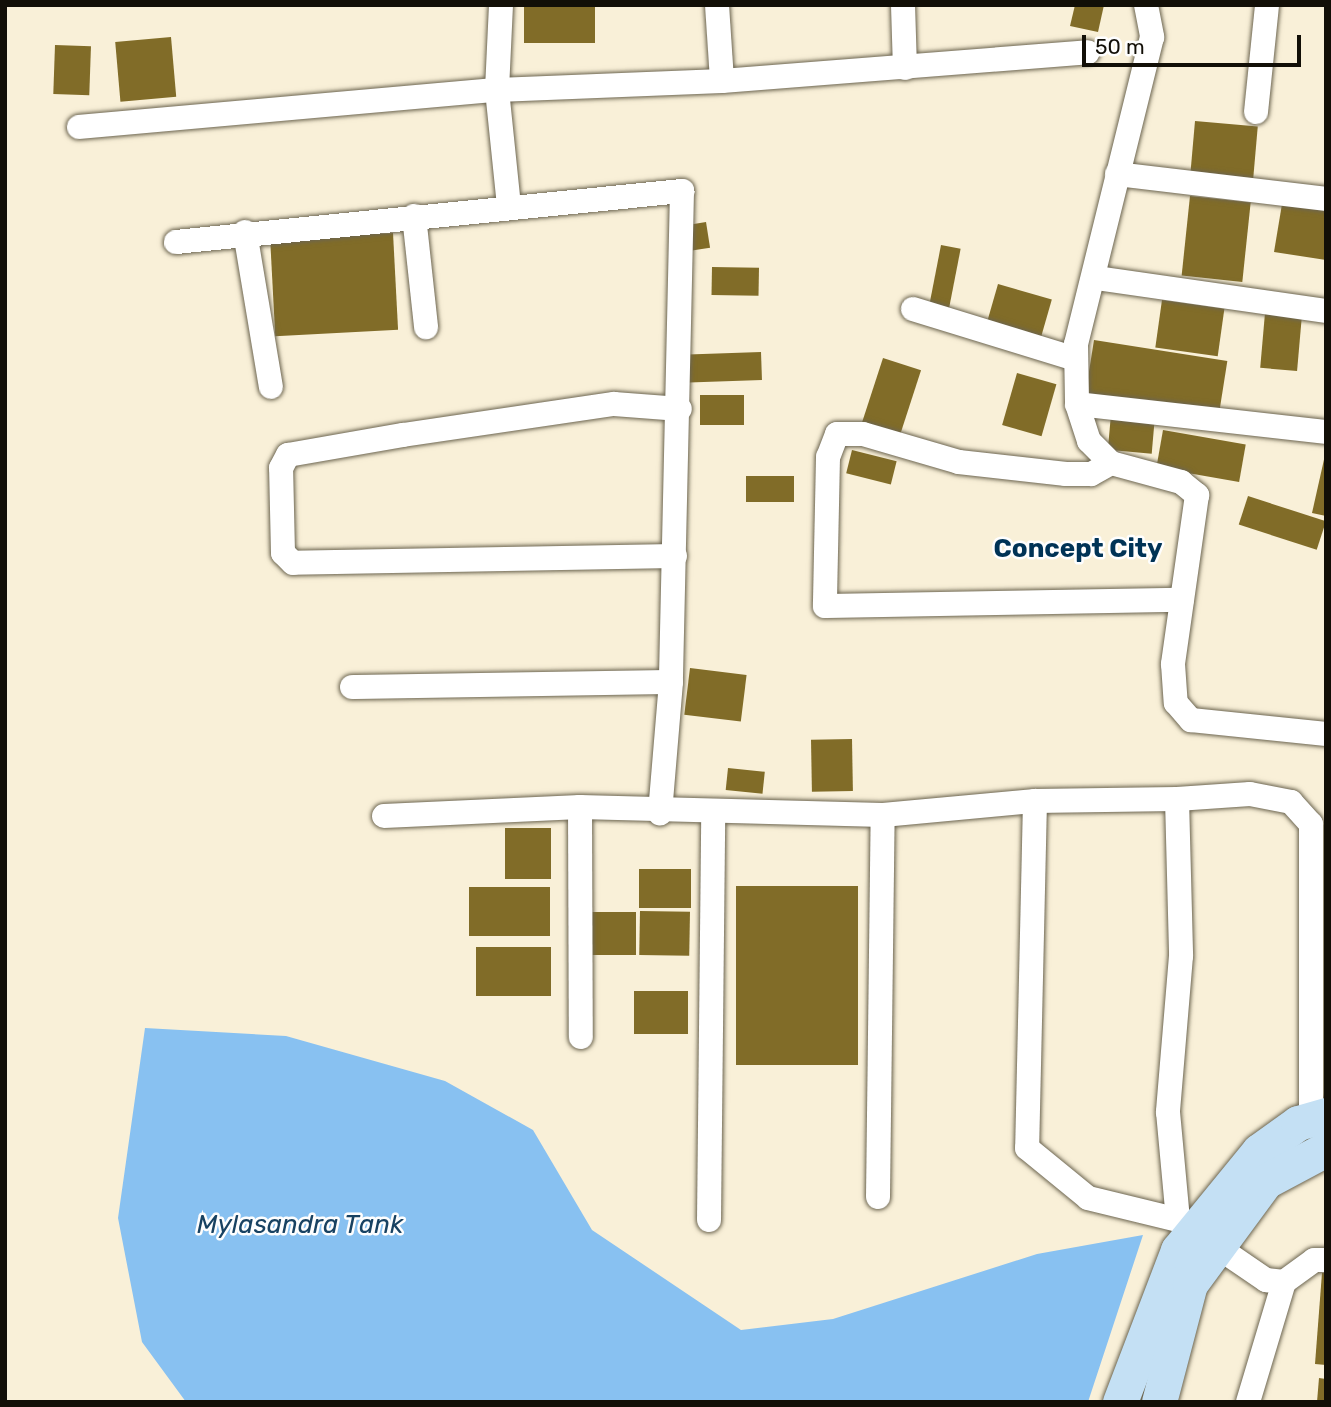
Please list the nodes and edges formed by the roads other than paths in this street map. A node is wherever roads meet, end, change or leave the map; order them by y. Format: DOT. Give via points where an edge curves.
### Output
graph roads {
  1 [pos="500,5"];
  2 [pos="717,5"];
  3 [pos="903,5"];
  4 [pos="1146,5"];
  5 [pos="1267,5"];
  6 [pos="1088,52"];
  7 [pos="905,68"];
  8 [pos="722,81"];
  9 [pos="496,90"];
  10 [pos="1256,112"];
  11 [pos="79,128"];
  12 [pos="1117,174"];
  13 [pos="1326,200"];
  14 [pos="509,207"];
  15 [pos="414,216"];
  16 [pos="245,232"];
  17 [pos="176,242"];
  18 [pos="1097,278"];
  19 [pos="913,309"];
  20 [pos="1326,311"];
  21 [pos="426,327"];
  22 [pos="1076,359"];
  23 [pos="271,387"];
  24 [pos="1077,404"];
  25 [pos="680,409"];
  26 [pos="1326,432"];
  27 [pos="1111,463"];
  28 [pos="675,556"];
  29 [pos="1182,600"];
  30 [pos="671,682"];
  31 [pos="352,687"];
  32 [pos="1326,734"];
  33 [pos="1177,799"];
  34 [pos="1035,801"];
  35 [pos="580,807"];
  36 [pos="713,813"];
  37 [pos="660,814"];
  38 [pos="883,815"];
  39 [pos="384,816"];
  40 [pos="581,1037"];
  41 [pos="1321,1127"];
  42 [pos="878,1198"];
  43 [pos="709,1220"];
  44 [pos="1195,1233"];
  45 [pos="1326,1261"];
  46 [pos="1284,1282"];
  47 [pos="1120,1402"];
  48 [pos="1159,1402"];
  49 [pos="1248,1402"];
  1 -- 9 [label="street"];
  2 -- 8 [label="street"];
  3 -- 7 [label="street"];
  4 -- 12 [label="street" via="1152,37"];
  5 -- 10 [label="street"];
  6 -- 7 [label="street"];
  7 -- 8 [label="street"];
  8 -- 9 [label="street"];
  9 -- 11 [label="street"];
  9 -- 14 [label="street"];
  12 -- 13 [label="street"];
  12 -- 18 [label="street"];
  14 -- 15 [label="street"];
  14 -- 25 [label="street" via="682,191"];
  15 -- 16 [label="street"];
  15 -- 21 [label="street"];
  16 -- 17 [label="street"];
  16 -- 23 [label="street"];
  18 -- 20 [label="street"];
  18 -- 22 [label="street"];
  19 -- 22 [label="street"];
  22 -- 24 [label="street"];
  24 -- 26 [label="street"];
  24 -- 27 [label="street" via="1089,441"];
  25 -- 28 [label="street"];
  25 -- 28 [label="street" via="614,404 456,427 289,455 281,468 283,554 293,563"];
  27 -- 29 [label="street" via="1181,482 1197,495"];
  27 -- 29 [label="street" via="1090,474 1066,474 959,462 897,442 837,434 828,457 825,606"];
  28 -- 30 [label="street"];
  29 -- 32 [label="street" via="1175,690 1176,703 1191,720"];
  30 -- 31 [label="street"];
  30 -- 37 [label="street"];
  33 -- 34 [label="street"];
  33 -- 41 [label="street" via="1251,794 1278,799 1291,802 1311,824"];
  33 -- 44 [label="street" via="1181,956 1168,1112"];
  34 -- 38 [label="street"];
  34 -- 44 [label="street" via="1027,1147 1088,1198"];
  35 -- 37 [label="street"];
  35 -- 39 [label="street"];
  35 -- 40 [label="street"];
  36 -- 37 [label="street"];
  36 -- 38 [label="street"];
  36 -- 43 [label="street"];
  38 -- 42 [label="street"];
  41 -- 44 [label="main road" via="1266,1181"];
  44 -- 46 [label="street" via="1266,1280"];
  44 -- 47 [label="main road" via="1130,1364"];
  44 -- 48 [label="main road" via="1190,1284"];
  45 -- 46 [label="street" via="1314,1260"];
  46 -- 49 [label="street"];
}
